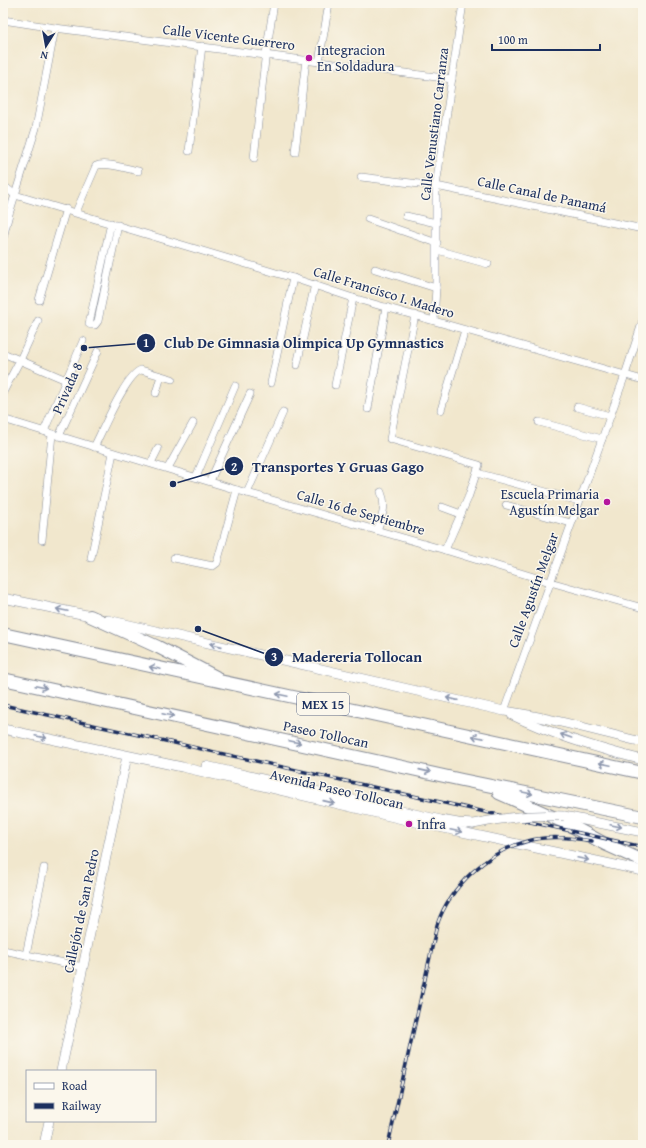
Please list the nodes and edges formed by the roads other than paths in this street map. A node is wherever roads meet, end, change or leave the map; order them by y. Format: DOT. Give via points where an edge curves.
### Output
graph roads {
  1 [pos="274,3"];
  2 [pos="329,3"];
  3 [pos="464,3"];
  4 [pos="3,20"];
  5 [pos="55,28"];
  6 [pos="202,46"];
  7 [pos="266,55"];
  8 [pos="306,60"];
  9 [pos="319,62"];
  10 [pos="452,79"];
  11 [pos="189,151"];
  12 [pos="295,152"];
  13 [pos="254,158"];
  14 [pos="138,171"];
  15 [pos="361,177"];
  16 [pos="3,185"];
  17 [pos="436,186"];
  18 [pos="15,195"];
  19 [pos="66,209"];
  20 [pos="76,212"];
  21 [pos="6,213"];
  22 [pos="406,216"];
  23 [pos="368,219"];
  24 [pos="436,223"];
  25 [pos="115,224"];
  26 [pos="643,228"];
  27 [pos="3,238"];
  28 [pos="437,243"];
  29 [pos="437,250"];
  30 [pos="488,264"];
  31 [pos="375,269"];
  32 [pos="293,278"];
  33 [pos="315,284"];
  34 [pos="436,288"];
  35 [pos="353,298"];
  36 [pos="39,300"];
  37 [pos="386,307"];
  38 [pos="415,315"];
  39 [pos="38,320"];
  40 [pos="434,320"];
  41 [pos="643,320"];
  42 [pos="89,324"];
  43 [pos="465,330"];
  44 [pos="83,341"];
  45 [pos="98,351"];
  46 [pos="3,353"];
  47 [pos="20,360"];
  48 [pos="297,365"];
  49 [pos="625,375"];
  50 [pos="161,376"];
  51 [pos="172,379"];
  52 [pos="66,380"];
  53 [pos="643,380"];
  54 [pos="271,383"];
  55 [pos="234,386"];
  56 [pos="336,386"];
  57 [pos="3,392"];
  58 [pos="156,393"];
  59 [pos="250,394"];
  60 [pos="577,407"];
  61 [pos="368,410"];
  62 [pos="441,410"];
  63 [pos="283,412"];
  64 [pos="610,416"];
  65 [pos="3,419"];
  66 [pos="193,422"];
  67 [pos="540,422"];
  68 [pos="44,432"];
  69 [pos="56,435"];
  70 [pos="602,439"];
  71 [pos="94,447"];
  72 [pos="158,449"];
  73 [pos="113,453"];
  74 [pos="150,463"];
  75 [pos="168,468"];
  76 [pos="477,473"];
  77 [pos="196,477"];
  78 [pos="210,481"];
  79 [pos="237,490"];
  80 [pos="247,492"];
  81 [pos="382,492"];
  82 [pos="579,501"];
  83 [pos="506,505"];
  84 [pos="442,507"];
  85 [pos="461,514"];
  86 [pos="571,523"];
  87 [pos="377,530"];
  88 [pos="42,540"];
  89 [pos="445,550"];
  90 [pos="91,558"];
  91 [pos="174,558"];
  92 [pos="550,582"];
  93 [pos="3,598"];
  94 [pos="643,608"];
  95 [pos="90,616"];
  96 [pos="3,634"];
  97 [pos="3,679"];
  98 [pos="234,685"];
  99 [pos="504,711"];
  100 [pos="3,729"];
  101 [pos="643,742"];
  102 [pos="127,756"];
  103 [pos="142,758"];
  104 [pos="643,760"];
  105 [pos="643,773"];
  106 [pos="462,780"];
  107 [pos="643,817"];
  108 [pos="643,832"];
  109 [pos="643,861"];
  110 [pos="44,868"];
  111 [pos="643,871"];
  112 [pos="3,950"];
  113 [pos="26,955"];
  114 [pos="83,967"];
  115 [pos="61,1070"];
  116 [pos="49,1122"];
  117 [pos="44,1145"];
  1 -- 7 [label="street"];
  2 -- 9 [label="street"];
  3 -- 10 [label="street, Calle Venustiano Carranza"];
  4 -- 5 [label="street, Calle Vicente Guerrero"];
  5 -- 6 [label="street, Calle Vicente Guerrero"];
  5 -- 18 [label="street" via="36,128"];
  6 -- 7 [label="street, Calle Vicente Guerrero"];
  6 -- 11 [label="street"];
  7 -- 8 [label="street, Calle Vicente Guerrero"];
  7 -- 13 [label="street"];
  8 -- 9 [label="street, Calle Vicente Guerrero"];
  8 -- 12 [label="street"];
  9 -- 10 [label="street, Calle Vicente Guerrero"];
  10 -- 17 [label="street, Calle Venustiano Carranza"];
  14 -- 20 [label="street" via="106,164 96,166"];
  15 -- 17 [label="street, Calle Canal de Panamá"];
  16 -- 18 [label="street, Calle Francisco I. Madero"];
  17 -- 24 [label="street, Calle Venustiano Carranza"];
  17 -- 26 [label="street, Calle Canal de Panamá"];
  18 -- 19 [label="street, Calle Francisco I. Madero"];
  18 -- 21 [label="street"];
  19 -- 20 [label="street, Calle Francisco I. Madero"];
  19 -- 36 [label="street"];
  20 -- 25 [label="street, Calle Francisco I. Madero"];
  21 -- 27 [label="street"];
  22 -- 24 [label="street"];
  23 -- 28 [label="street"];
  24 -- 28 [label="street, Calle Venustiano Carranza"];
  25 -- 32 [label="street, Calle Francisco I. Madero"];
  25 -- 42 [label="street"];
  28 -- 29 [label="street, Calle Venustiano Carranza"];
  29 -- 30 [label="street"];
  29 -- 34 [label="street, Calle Venustiano Carranza"];
  31 -- 34 [label="street"];
  32 -- 33 [label="street, Calle Francisco I. Madero"];
  32 -- 54 [label="street"];
  33 -- 35 [label="street, Calle Francisco I. Madero"];
  33 -- 48 [label="street"];
  34 -- 40 [label="street, Calle Venustiano Carranza"];
  35 -- 37 [label="street, Calle Francisco I. Madero"];
  35 -- 56 [label="street"];
  37 -- 38 [label="street, Calle Francisco I. Madero"];
  37 -- 61 [label="street"];
  38 -- 40 [label="street, Calle Francisco I. Madero"];
  38 -- 76 [label="street" via="390,439 479,464"];
  39 -- 47 [label="street"];
  40 -- 43 [label="street, Calle Francisco I. Madero"];
  41 -- 49 [label="street, Calle Agustín Melgar"];
  43 -- 49 [label="street, Calle Francisco I. Madero"];
  43 -- 62 [label="street"];
  44 -- 52 [label="street"];
  45 -- 69 [label="street, Privada 8"];
  46 -- 47 [label="street"];
  47 -- 52 [label="street"];
  47 -- 57 [label="street"];
  49 -- 53 [label="street, Calle Francisco I. Madero"];
  49 -- 64 [label="street, Calle Agustín Melgar"];
  50 -- 51 [label="street"];
  50 -- 58 [label="street"];
  50 -- 71 [label="street" via="141,370 133,374"];
  52 -- 68 [label="street"];
  55 -- 77 [label="street"];
  59 -- 78 [label="street"];
  60 -- 64 [label="street"];
  63 -- 80 [label="street"];
  64 -- 70 [label="street, Calle Agustín Melgar"];
  65 -- 68 [label="street, Calle 16 de Septiembre"];
  66 -- 75 [label="street"];
  67 -- 70 [label="street"];
  68 -- 69 [label="street, Calle 16 de Septiembre"];
  69 -- 71 [label="street, Calle 16 de Septiembre"];
  69 -- 88 [label="street, Privada 8"];
  70 -- 82 [label="street, Calle Agustín Melgar"];
  71 -- 73 [label="street, Calle 16 de Septiembre"];
  72 -- 74 [label="street"];
  73 -- 74 [label="street, Calle 16 de Septiembre"];
  73 -- 90 [label="street"];
  74 -- 75 [label="street, Calle 16 de Septiembre"];
  75 -- 77 [label="street, Calle 16 de Septiembre"];
  76 -- 82 [label="street"];
  76 -- 85 [label="street"];
  77 -- 78 [label="street, Calle 16 de Septiembre"];
  78 -- 79 [label="street, Calle 16 de Septiembre"];
  79 -- 80 [label="street, Calle 16 de Septiembre"];
  79 -- 91 [label="street" via="217,563 213,566"];
  80 -- 87 [label="street, Calle 16 de Septiembre"];
  81 -- 87 [label="street" via="384,508"];
  82 -- 86 [label="street, Calle Agustín Melgar"];
  83 -- 86 [label="street"];
  84 -- 85 [label="street"];
  85 -- 89 [label="street"];
  86 -- 92 [label="street, Calle Agustín Melgar"];
  87 -- 89 [label="street, Calle 16 de Septiembre"];
  89 -- 92 [label="street, Calle 16 de Septiembre"];
  92 -- 94 [label="street, Calle 16 de Septiembre"];
  92 -- 99 [label="street, Calle Agustín Melgar"];
  95 -- 93 [label="main road, one-way"];
  95 -- 98 [label="highway"];
  99 -- 95 [label="main road, one-way"];
  98 -- 96 [label="highway, Paseo Tollocan / MEX 15, one-way"];
  97 -- 106 [label="highway, Paseo Tollocan, one-way"];
  105 -- 98 [label="highway, Paseo Tollocan / MEX 15, one-way"];
  99 -- 101 [label="main road"];
  104 -- 99 [label="main road, one-way" via="587,744 526,722"];
  100 -- 102 [label="main road, Avenida Paseo Tollocan, one-way"];
  102 -- 103 [label="main road, Avenida Paseo Tollocan"];
  102 -- 114 [label="main road, Callejón de San Pedro"];
  103 -- 108 [label="main road, Avenida Paseo Tollocan, one-way, bridge" via="200,765 458,823 473,824 514,816 542,814"];
  103 -- 111 [label="main road, Avenida Paseo Tollocan, one-way" via="406,820"];
  106 -- 107 [label="highway, Paseo Tollocan, one-way"];
  106 -- 109 [label="highway" via="564,822"];
  110 -- 113 [label="street"];
  112 -- 113 [label="street"];
  113 -- 114 [label="street"];
  114 -- 115 [label="main road, Callejón de San Pedro"];
  116 -- 117 [label="main road"];
}
